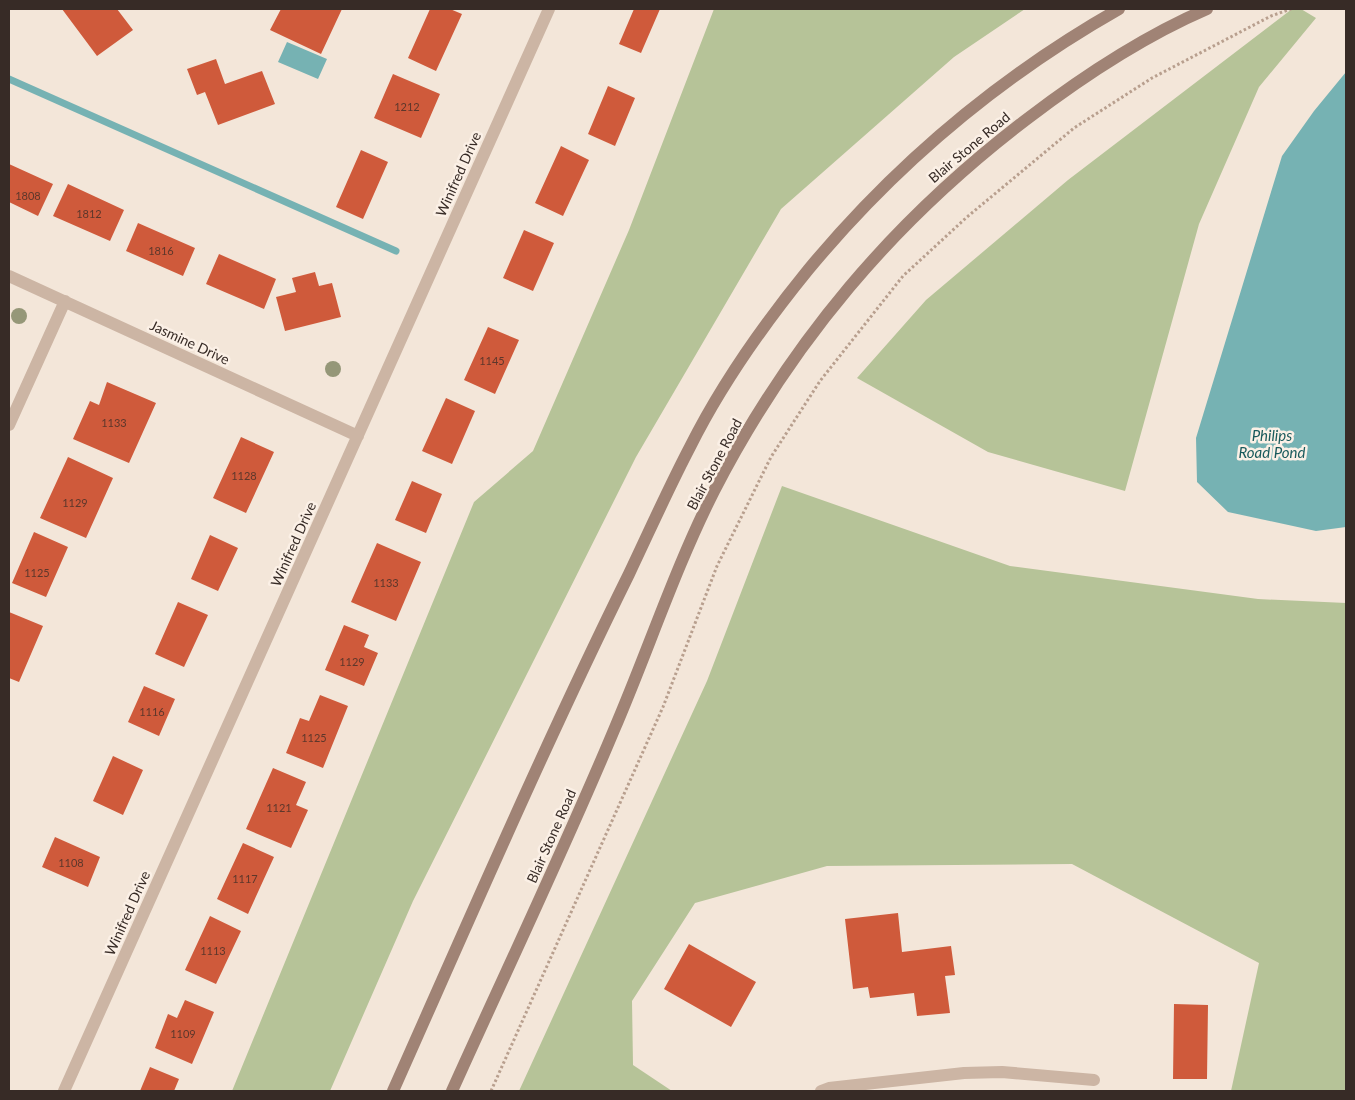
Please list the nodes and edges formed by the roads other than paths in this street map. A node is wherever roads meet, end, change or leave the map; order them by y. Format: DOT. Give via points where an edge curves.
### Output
graph roads {
  1 [pos="549,9"];
  2 [pos="1119,9"];
  3 [pos="1207,9"];
  4 [pos="9,276"];
  5 [pos="65,301"];
  6 [pos="9,425"];
  7 [pos="358,436"];
  8 [pos="1094,1080"];
  9 [pos="64,1091"];
  10 [pos="393,1091"];
  11 [pos="452,1091"];
  12 [pos="821,1091"];
  1 -- 7 [label="street, Winifred Drive"];
  2 -- 10 [label="main road, Blair Stone Road" via="1072,36 993,92 927,146 875,195 808,270 742,358 691,445 596,640"];
  3 -- 11 [label="main road, Blair Stone Road" via="1132,47 1062,92 982,153 928,201 813,330 763,405 714,492 614,730"];
  4 -- 5 [label="street, Jasmine Drive"];
  5 -- 6 [label="street"];
  5 -- 7 [label="street, Jasmine Drive"];
  7 -- 9 [label="street, Winifred Drive"];
  8 -- 12 [label="street" via="1002,1072 964,1073"];
}
